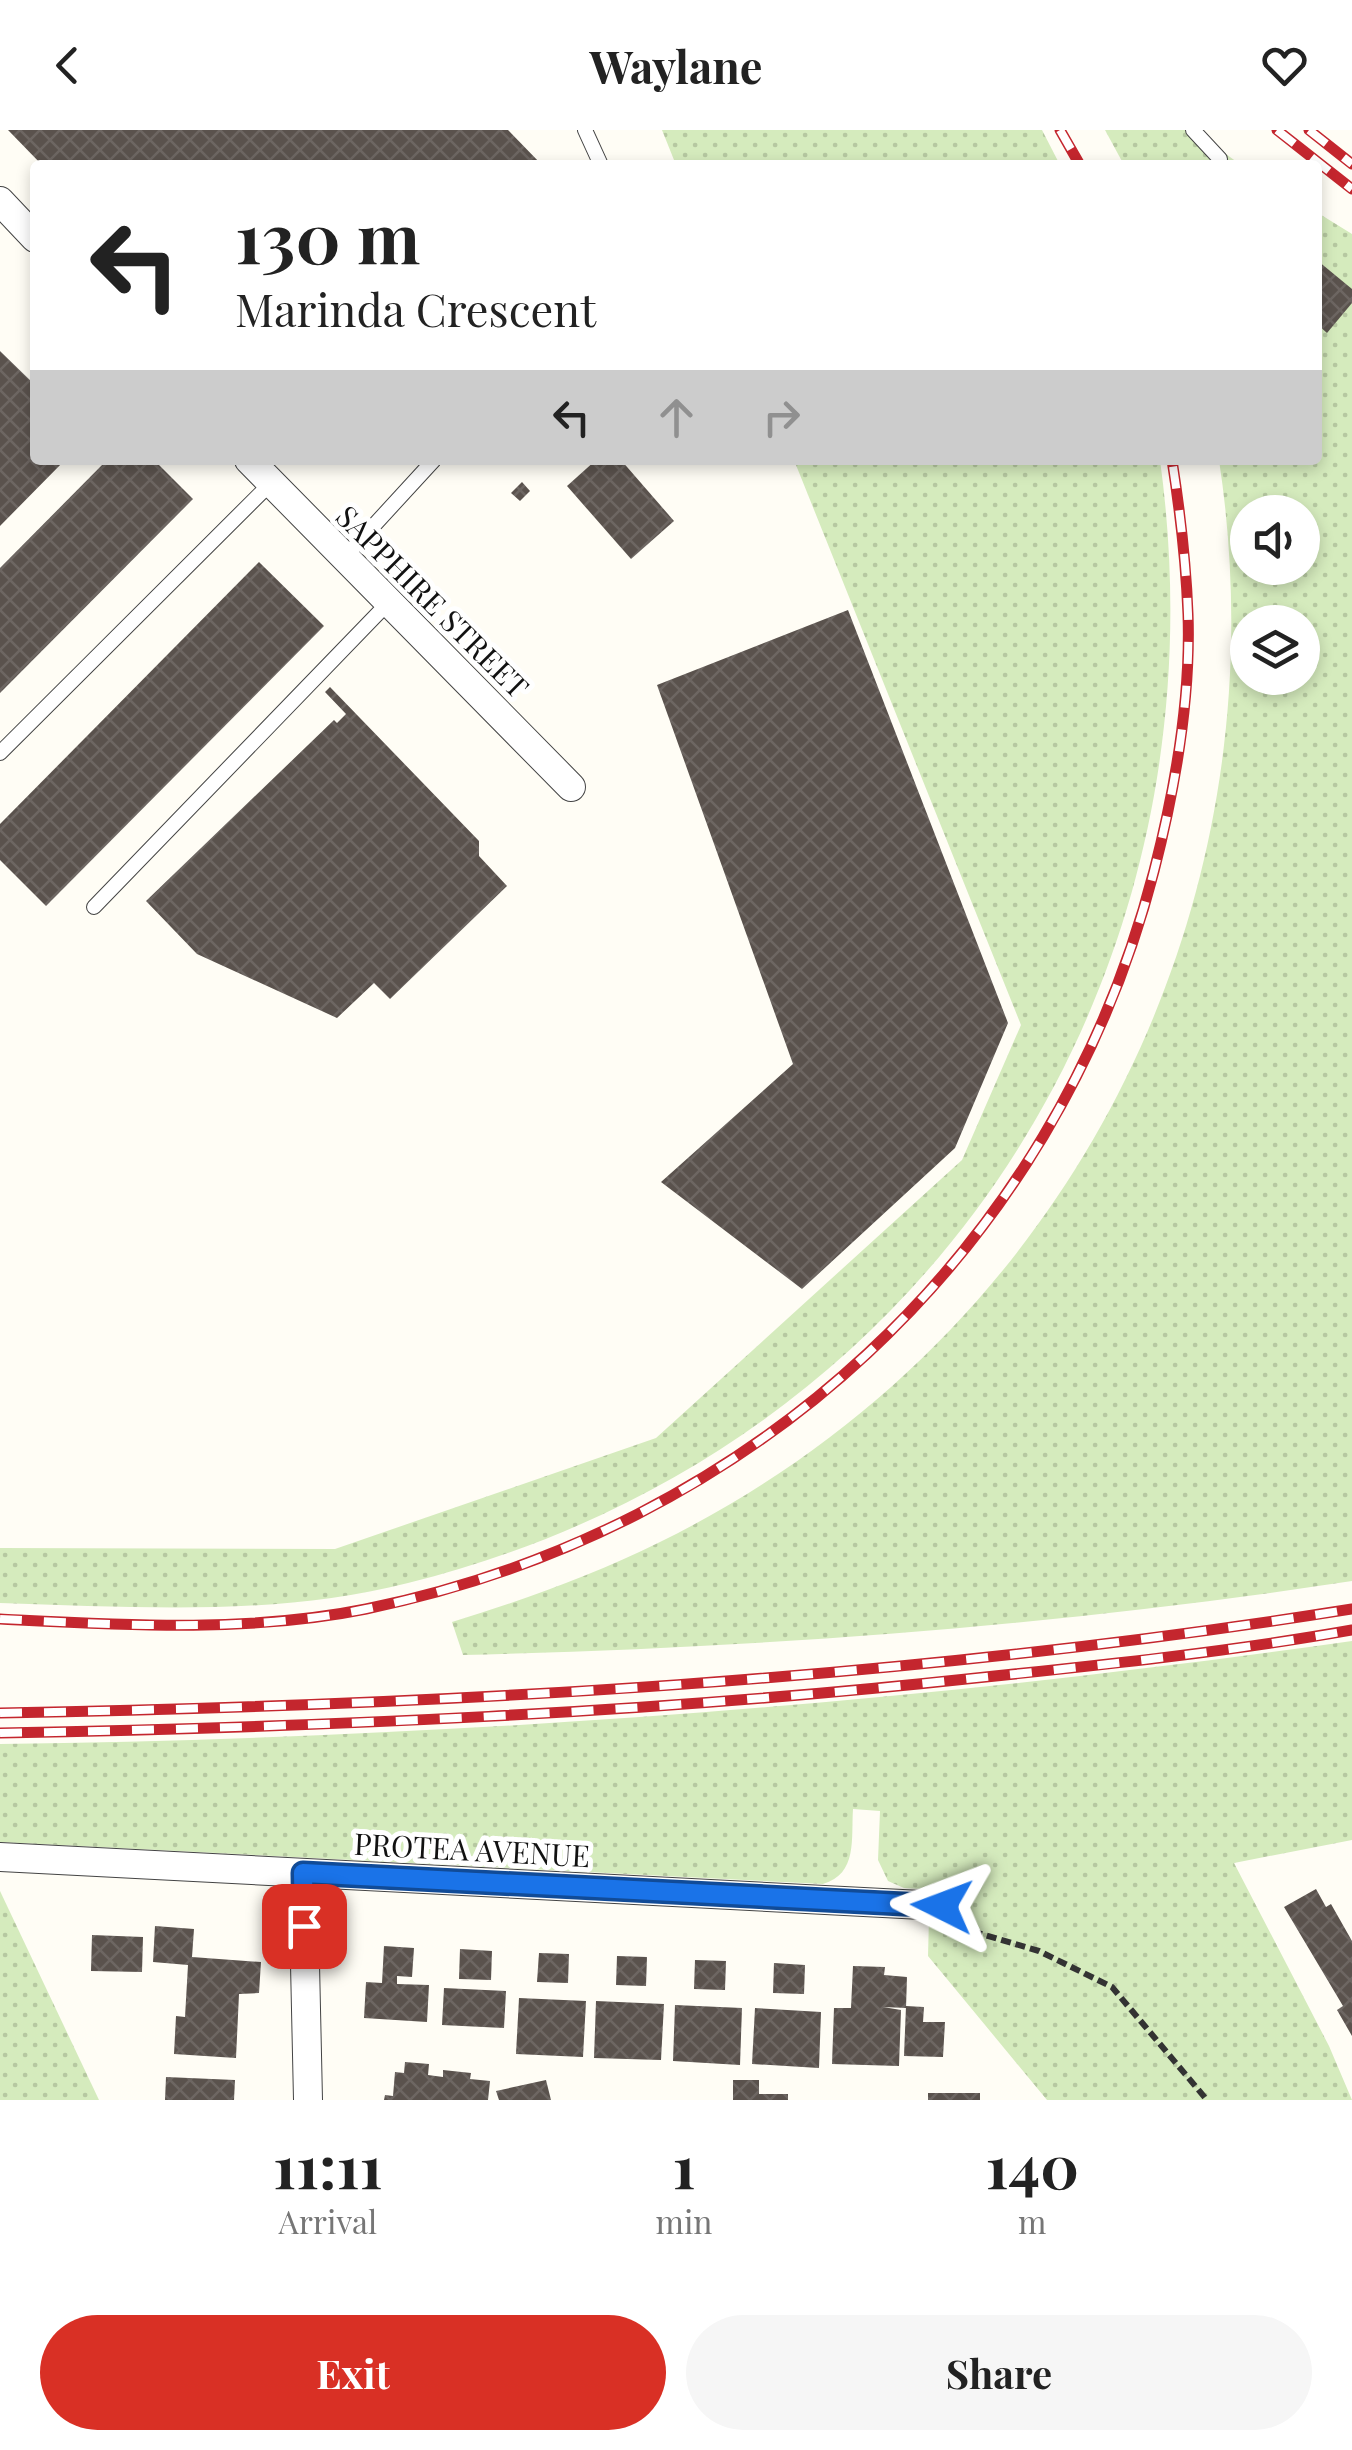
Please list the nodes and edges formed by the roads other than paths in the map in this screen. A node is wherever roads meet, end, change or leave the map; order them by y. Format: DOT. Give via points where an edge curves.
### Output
graph roads {
  1 [pos="585,130"];
  2 [pos="1193,130"];
  3 [pos="1220,159"];
  4 [pos="598,160"];
  5 [pos="0,202"];
  6 [pos="30,233"];
  7 [pos="254,465"];
  8 [pos="429,465"];
  9 [pos="271,483"];
  10 [pos="344,558"];
  11 [pos="388,604"];
  12 [pos="0,753"];
  13 [pos="572,787"];
  14 [pos="94,907"];
  15 [pos="0,1857"];
  16 [pos="303,1873"];
  17 [pos="942,1906"];
  18 [pos="308,2100"];
  1 -- 4 [label="lane"];
  2 -- 3 [label="lane"];
  5 -- 6 [label="street"];
  7 -- 9 [label="street, SAPPHIRE STREET"];
  8 -- 10 [label="lane"];
  9 -- 10 [label="street, SAPPHIRE STREET"];
  9 -- 12 [label="lane"];
  10 -- 11 [label="street, SAPPHIRE STREET"];
  11 -- 13 [label="street, SAPPHIRE STREET"];
  11 -- 14 [label="lane"];
  15 -- 16 [label="street, PROTEA AVENUE"];
  16 -- 17 [label="street, PROTEA AVENUE"];
  16 -- 18 [label="street"];
}
